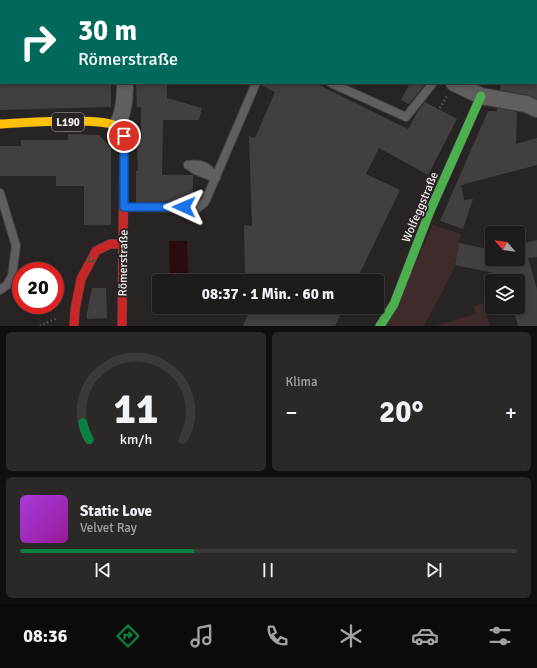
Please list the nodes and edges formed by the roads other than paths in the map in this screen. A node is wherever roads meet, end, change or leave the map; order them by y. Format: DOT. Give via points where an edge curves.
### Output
graph roads {
  1 [pos="125,84"];
  2 [pos="256,84"];
  3 [pos="333,84"];
  4 [pos="432,84"];
  5 [pos="452,88"];
  6 [pos="481,96"];
  7 [pos="537,109"];
  8 [pos="0,124"];
  9 [pos="117,126"];
  10 [pos="0,193"];
  11 [pos="124,207"];
  12 [pos="123,244"];
  13 [pos="0,290"];
  14 [pos="74,326"];
  15 [pos="122,326"];
  16 [pos="380,326"];
  1 -- 9 [label="street" via="121,118"];
  2 -- 11 [label="lane" via="205,202 198,208"];
  3 -- 4 [label="lane" via="406,117"];
  5 -- 6 [label="street"];
  6 -- 7 [label="street" via="526,104"];
  6 -- 16 [label="street, Wolfeggstraße" via="430,211 394,304"];
  8 -- 9 [label="street, L190" via="80,121 108,122"];
  9 -- 11 [label="street, Römerstraße" via="124,136"];
  10 -- 13 [label="lane" via="16,246 12,276 7,285"];
  11 -- 12 [label="street, Römerstraße"];
  12 -- 14 [label="street, one-way" via="110,244 96,251 81,279"];
  12 -- 15 [label="street, Römerstraße"];
}
